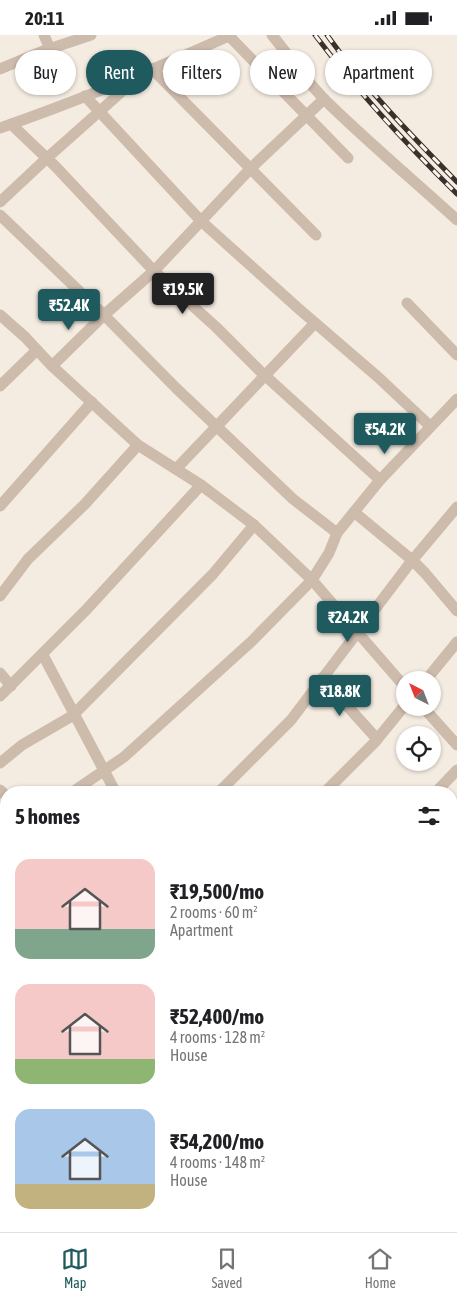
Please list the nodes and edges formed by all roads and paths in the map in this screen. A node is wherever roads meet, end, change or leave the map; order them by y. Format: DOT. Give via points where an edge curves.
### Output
graph roads {
  1 [pos="44,35"];
  2 [pos="91,35"];
  3 [pos="230,35"];
  4 [pos="272,35"];
  5 [pos="50,49"];
  6 [pos="153,68"];
  7 [pos="0,69"];
  8 [pos="153,77"];
  9 [pos="119,95"];
  10 [pos="85,96"];
  11 [pos="324,99"];
  12 [pos="100,112"];
  13 [pos="308,115"];
  14 [pos="5,126"];
  15 [pos="47,157"];
  16 [pos="348,158"];
  17 [pos="250,168"];
  18 [pos="0,202"];
  19 [pos="0,215"];
  20 [pos="457,220"];
  21 [pos="201,221"];
  22 [pos="316,235"];
  23 [pos="154,271"];
  24 [pos="407,303"];
  25 [pos="0,315"];
  26 [pos="104,315"];
  27 [pos="315,323"];
  28 [pos="37,350"];
  29 [pos="457,355"];
  30 [pos="52,366"];
  31 [pos="266,376"];
  32 [pos="0,386"];
  33 [pos="457,399"];
  34 [pos="92,403"];
  35 [pos="216,426"];
  36 [pos="430,426"];
  37 [pos="138,445"];
  38 [pos="176,469"];
  39 [pos="380,480"];
  40 [pos="201,485"];
  41 [pos="0,506"];
  42 [pos="457,507"];
  43 [pos="354,512"];
  44 [pos="254,525"];
  45 [pos="337,533"];
  46 [pos="412,560"];
  47 [pos="312,580"];
  48 [pos="0,596"];
  49 [pos="457,611"];
  50 [pos="357,633"];
  51 [pos="457,642"];
  52 [pos="43,655"];
  53 [pos="433,671"];
  54 [pos="0,673"];
  55 [pos="396,677"];
  56 [pos="322,678"];
  57 [pos="11,685"];
  58 [pos="0,696"];
  59 [pos="74,715"];
  60 [pos="396,716"];
  61 [pos="431,716"];
  62 [pos="377,739"];
  63 [pos="457,745"];
  64 [pos="0,763"];
  65 [pos="457,769"];
  66 [pos="104,771"];
  67 [pos="82,786"];
  68 [pos="112,786"];
  69 [pos="225,786"];
  70 [pos="331,786"];
  71 [pos="441,786"];
  1 -- 5 [label="street"];
  2 -- 5 [label="street"];
  3 -- 6 [label="street"];
  3 -- 13 [label="street"];
  4 -- 11 [label="street"];
  5 -- 7 [label="street"];
  8 -- 17 [label="street"];
  9 -- 12 [label="street"];
  10 -- 12 [label="street"];
  10 -- 14 [label="street"];
  11 -- 13 [label="street"];
  11 -- 20 [label="street"];
  12 -- 15 [label="street"];
  12 -- 21 [label="street"];
  13 -- 16 [label="street"];
  13 -- 17 [label="street"];
  14 -- 15 [label="street"];
  15 -- 18 [label="street"];
  15 -- 23 [label="street"];
  17 -- 21 [label="street"];
  17 -- 22 [label="street"];
  19 -- 26 [label="street"];
  21 -- 23 [label="street"];
  21 -- 27 [label="street"];
  23 -- 26 [label="street"];
  23 -- 31 [label="street"];
  24 -- 29 [label="street"];
  25 -- 28 [label="street"];
  26 -- 30 [label="street"];
  26 -- 35 [label="street"];
  27 -- 31 [label="street"];
  27 -- 36 [label="street"];
  28 -- 30 [label="street"];
  28 -- 32 [label="street"];
  30 -- 34 [label="street"];
  31 -- 35 [label="street"];
  31 -- 39 [label="street"];
  33 -- 36 [label="street"];
  34 -- 37 [label="street"];
  34 -- 41 [label="street"];
  35 -- 38 [label="street"];
  35 -- 45 [label="street" via="293,499"];
  36 -- 39 [label="street"];
  37 -- 38 [label="street"];
  37 -- 48 [label="street" via="85,504 28,559"];
  38 -- 40 [label="street"];
  39 -- 43 [label="street"];
  40 -- 44 [label="street"];
  40 -- 52 [label="street"];
  42 -- 46 [label="street"];
  43 -- 45 [label="street"];
  43 -- 46 [label="street"];
  44 -- 47 [label="street"];
  44 -- 59 [label="street" via="213,574"];
  45 -- 47 [label="street"];
  46 -- 49 [label="street"];
  46 -- 50 [label="street"];
  47 -- 50 [label="street"];
  47 -- 66 [label="street" via="213,678"];
  50 -- 55 [label="street"];
  50 -- 56 [label="street"];
  51 -- 53 [label="street"];
  52 -- 57 [label="street"];
  52 -- 59 [label="street"];
  54 -- 57 [label="street"];
  56 -- 62 [label="street"];
  56 -- 69 [label="street" via="291,720"];
  57 -- 58 [label="street"];
  59 -- 64 [label="street" via="22,745"];
  59 -- 66 [label="street"];
  60 -- 62 [label="street"];
  61 -- 63 [label="street"];
  62 -- 70 [label="street"];
  65 -- 71 [label="street"];
  66 -- 67 [label="street"];
  66 -- 68 [label="street"];
}
